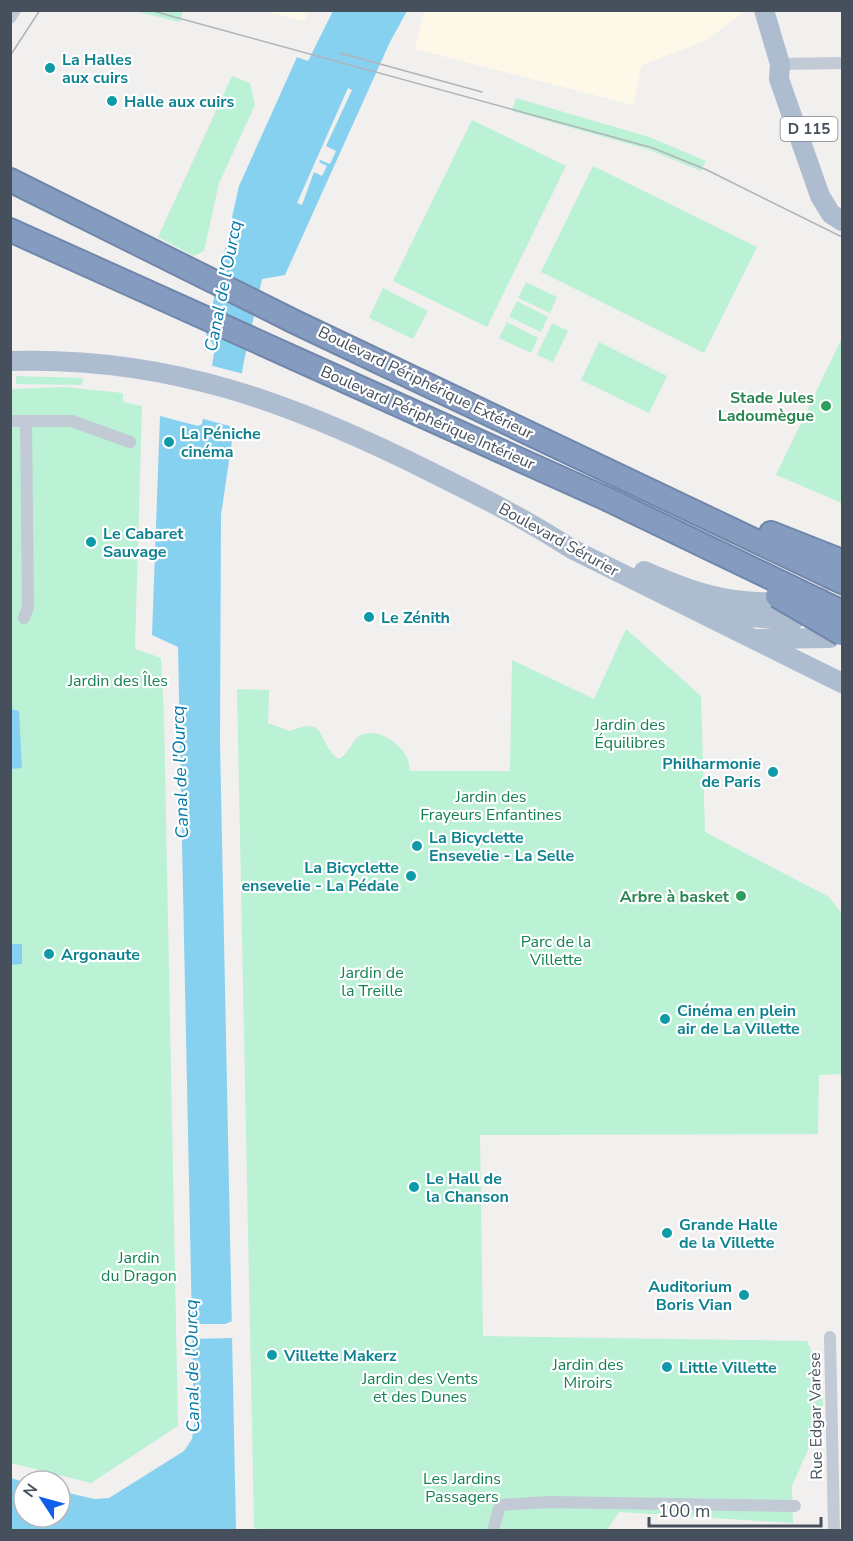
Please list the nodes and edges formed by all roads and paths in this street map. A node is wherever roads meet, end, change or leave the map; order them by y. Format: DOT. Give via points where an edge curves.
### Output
graph roads {
  1 [pos="15,10"];
  2 [pos="764,10"];
  3 [pos="10,18"];
  4 [pos="843,63"];
  5 [pos="780,64"];
  6 [pos="10,180"];
  7 [pos="843,220"];
  8 [pos="10,230"];
  9 [pos="10,361"];
  10 [pos="10,422"];
  11 [pos="26,422"];
  12 [pos="130,442"];
  13 [pos="679,503"];
  14 [pos="533,523"];
  15 [pos="671,530"];
  16 [pos="619,561"];
  17 [pos="843,561"];
  18 [pos="843,582"];
  19 [pos="771,602"];
  20 [pos="843,612"];
  21 [pos="24,618"];
  22 [pos="793,621"];
  23 [pos="836,636"];
  24 [pos="752,639"];
  25 [pos="843,683"];
  26 [pos="830,1337"];
  27 [pos="795,1506"];
  28 [pos="494,1530"];
  29 [pos="834,1530"];
  1 -- 3 [label="street"];
  2 -- 5 [label="main road, D 115"];
  4 -- 5 [label="street"];
  5 -- 7 [label="main road, D 115" via="791,73 832,201"];
  6 -- 13 [label="highway, Boulevard Périphérique Extérieur" via="295,322"];
  8 -- 15 [label="highway, Boulevard Périphérique Intérieur, bridge"];
  9 -- 14 [label="main road, Boulevard Sérurier" via="70,361 132,368 244,393 362,438"];
  10 -- 11 [label="street"];
  11 -- 12 [label="street" via="72,421"];
  11 -- 21 [label="street" via="28,607"];
  13 -- 17 [label="highway" via="729,517"];
  13 -- 18 [label="highway, Boulevard Périphérique Extérieur"];
  14 -- 16 [label="main road"];
  14 -- 24 [label="main road, Boulevard Sérurier" via="570,548"];
  15 -- 20 [label="highway, Boulevard Périphérique Intérieur, bridge"];
  15 -- 23 [label="highway, bridge"];
  16 -- 19 [label="main road" via="706,595 735,602"];
  16 -- 22 [label="main road" via="715,610"];
  23 -- 24 [label="main road"];
  24 -- 25 [label="main road, Boulevard Sérurier"];
  26 -- 29 [label="street, Rue Edgar Varèse"];
  27 -- 28 [label="street" via="548,1502 500,1505"];
}
